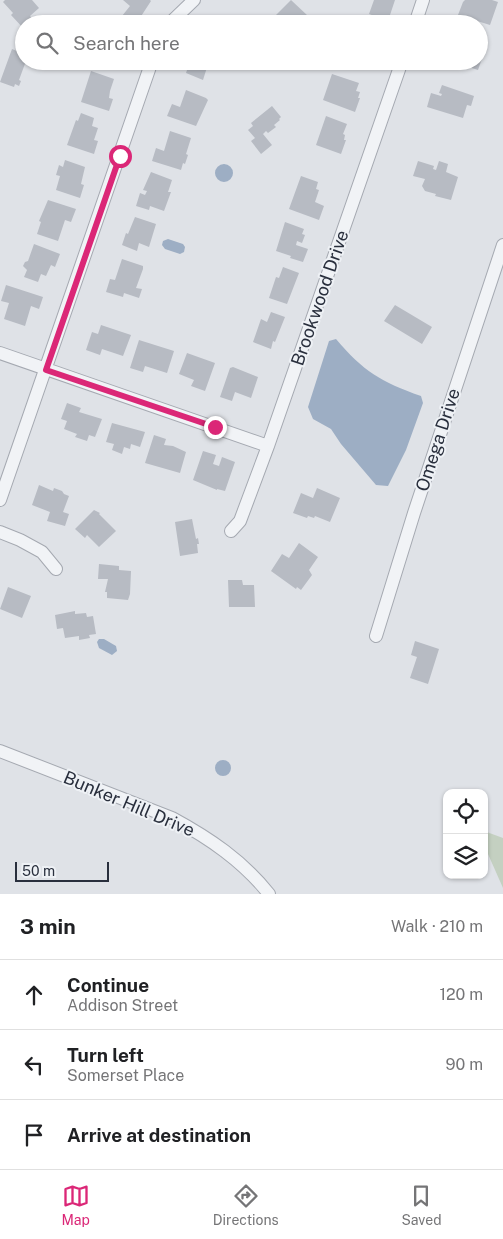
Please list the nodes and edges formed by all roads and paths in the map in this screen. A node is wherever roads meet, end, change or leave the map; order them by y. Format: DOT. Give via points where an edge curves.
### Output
graph roads {
  1 [pos="194,0"];
  2 [pos="423,0"];
  3 [pos="178,15"];
  4 [pos="418,15"];
  5 [pos="149,70"];
  6 [pos="399,70"];
  7 [pos="503,245"];
  8 [pos="0,353"];
  9 [pos="46,370"];
  10 [pos="268,446"];
  11 [pos="0,500"];
  12 [pos="231,531"];
  13 [pos="0,532"];
  14 [pos="56,569"];
  15 [pos="376,636"];
  16 [pos="0,750"];
  17 [pos="269,894"];
  1 -- 3 [label="street"];
  2 -- 4 [label="street"];
  5 -- 9 [label="street"];
  6 -- 10 [label="street, Brookwood Drive"];
  7 -- 15 [label="street, Omega Drive"];
  8 -- 9 [label="street"];
  9 -- 10 [label="street"];
  9 -- 11 [label="street"];
  10 -- 12 [label="street, Brookwood Drive" via="240,522"];
  13 -- 14 [label="street" via="42,552"];
  16 -- 17 [label="street, Bunker Hill Drive" via="172,818 196,831 243,866"];
}
